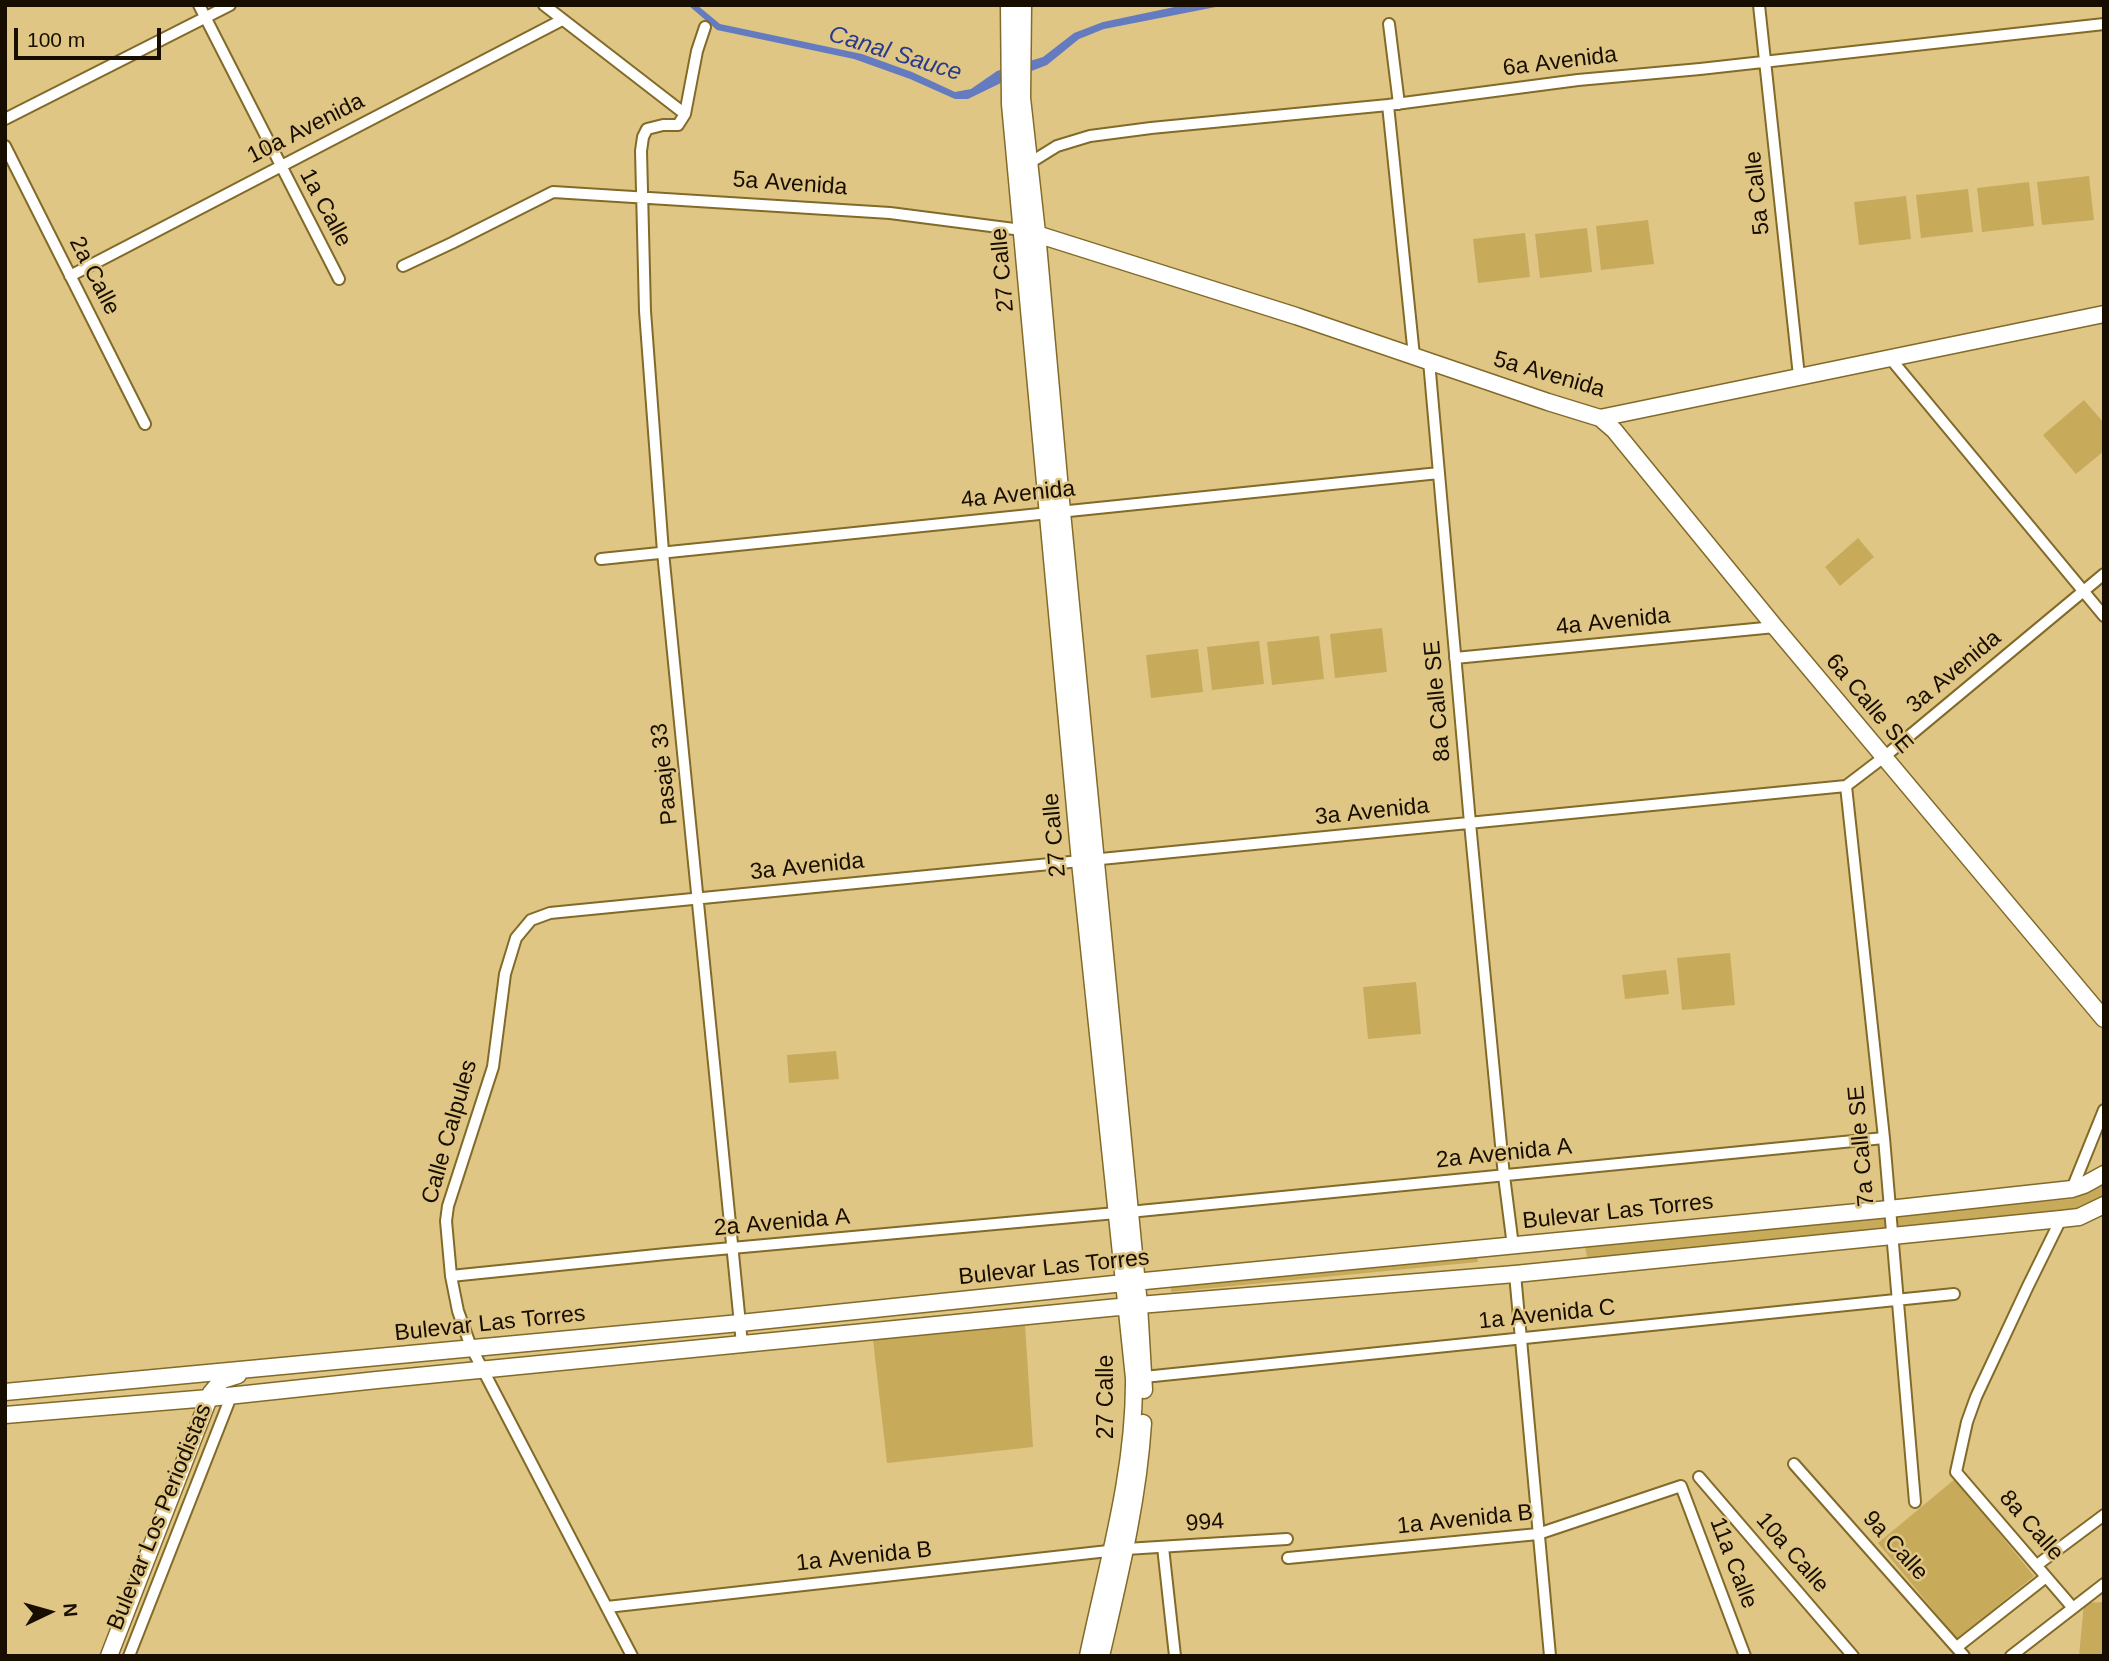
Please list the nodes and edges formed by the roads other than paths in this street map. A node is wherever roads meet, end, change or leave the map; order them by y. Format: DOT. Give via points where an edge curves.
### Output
graph roads {
  1 [pos="199,5"];
  2 [pos="230,5"];
  3 [pos="544,5"];
  4 [pos="1009,5"];
  5 [pos="1023,5"];
  6 [pos="1759,5"];
  7 [pos="205,18"];
  8 [pos="562,20"];
  9 [pos="1389,24"];
  10 [pos="2104,24"];
  11 [pos="705,27"];
  12 [pos="1016,44"];
  13 [pos="1765,61"];
  14 [pos="1016,101"];
  15 [pos="1394,104"];
  16 [pos="685,114"];
  17 [pos="5,119"];
  18 [pos="5,146"];
  19 [pos="1028,164"];
  20 [pos="280,167"];
  21 [pos="642,198"];
  22 [pos="1030,232"];
  23 [pos="403,266"];
  24 [pos="70,275"];
  25 [pos="339,279"];
  26 [pos="2104,314"];
  27 [pos="1891,358"];
  28 [pos="1422,359"];
  29 [pos="1799,376"];
  30 [pos="1600,418"];
  31 [pos="145,424"];
  32 [pos="1439,473"];
  33 [pos="1055,512"];
  34 [pos="663,552"];
  35 [pos="601,559"];
  36 [pos="2104,574"];
  37 [pos="2084,592"];
  38 [pos="2104,616"];
  39 [pos="1775,627"];
  40 [pos="1455,659"];
  41 [pos="1884,757"];
  42 [pos="1846,786"];
  43 [pos="1470,823"];
  44 [pos="1087,861"];
  45 [pos="699,899"];
  46 [pos="569,911"];
  47 [pos="2104,1019"];
  48 [pos="2104,1110"];
  49 [pos="1884,1139"];
  50 [pos="2104,1174"];
  51 [pos="1504,1176"];
  52 [pos="2072,1189"];
  53 [pos="2104,1205"];
  54 [pos="1889,1209"];
  55 [pos="1123,1213"];
  56 [pos="2062,1219"];
  57 [pos="1891,1235"];
  58 [pos="1513,1246"];
  59 [pos="734,1249"];
  60 [pos="1515,1274"];
  61 [pos="451,1276"];
  62 [pos="1130,1282"];
  63 [pos="1954,1294"];
  64 [pos="1897,1300"];
  65 [pos="1139,1305"];
  66 [pos="740,1323"];
  67 [pos="1521,1339"];
  68 [pos="742,1344"];
  69 [pos="471,1347"];
  70 [pos="377,1357"];
  71 [pos="267,1367"];
  72 [pos="483,1370"];
  73 [pos="1144,1377"];
  74 [pos="377,1380"];
  75 [pos="5,1392"];
  76 [pos="232,1394"];
  77 [pos="209,1398"];
  78 [pos="5,1415"];
  79 [pos="1794,1464"];
  80 [pos="1699,1477"];
  81 [pos="1681,1486"];
  82 [pos="1915,1502"];
  83 [pos="2104,1515"];
  84 [pos="1538,1534"];
  85 [pos="1287,1539"];
  86 [pos="1163,1546"];
  87 [pos="1118,1550"];
  88 [pos="1289,1558"];
  89 [pos="2037,1565"];
  90 [pos="2046,1577"];
  91 [pos="2104,1584"];
  92 [pos="607,1607"];
  93 [pos="2073,1608"];
  94 [pos="1961,1651"];
  95 [pos="109,1656"];
  96 [pos="129,1656"];
  97 [pos="632,1656"];
  98 [pos="1088,1656"];
  99 [pos="1101,1656"];
  100 [pos="1175,1656"];
  101 [pos="1550,1656"];
  102 [pos="1745,1656"];
  103 [pos="1853,1656"];
  104 [pos="2011,1656"];
  1 -- 7 [label="street, 1a Calle"];
  2 -- 7 [label="street"];
  3 -- 8 [label="street"];
  4 -- 12 [label="street, 27 Calle"];
  5 -- 12 [label="street, 27 Calle"];
  6 -- 13 [label="street, 5a Calle"];
  7 -- 17 [label="street"];
  7 -- 20 [label="street, 1a Calle"];
  8 -- 16 [label="street"];
  8 -- 20 [label="street, 10a Avenida"];
  9 -- 15 [label="street, 8a Calle SE"];
  10 -- 13 [label="street, 6a Avenida"];
  11 -- 16 [label="street"];
  12 -- 14 [label="street, 27 Calle"];
  13 -- 15 [label="street, 6a Avenida"];
  13 -- 29 [label="street, 5a Calle"];
  14 -- 19 [label="street, 27 Calle"];
  14 -- 22 [label="street, 27 Calle"];
  15 -- 19 [label="street, 6a Avenida" via="1090,136 1057,146"];
  15 -- 28 [label="street, 8a Calle SE"];
  16 -- 21 [label="street, Pasaje 33" via="678,125 647,129"];
  18 -- 24 [label="street, 2a Calle"];
  19 -- 22 [label="street, 27 Calle"];
  20 -- 24 [label="street, 10a Avenida"];
  20 -- 25 [label="street, 1a Calle"];
  21 -- 22 [label="street, 5a Avenida" via="890,214"];
  21 -- 23 [label="street, 5a Avenida" via="553,192"];
  21 -- 34 [label="street, Pasaje 33" via="645,311"];
  22 -- 28 [label="street, 5a Avenida"];
  22 -- 33 [label="street, 27 Calle"];
  24 -- 31 [label="street, 2a Calle"];
  26 -- 27 [label="street, 5a Avenida"];
  27 -- 29 [label="street, 5a Avenida"];
  27 -- 37 [label="street"];
  28 -- 30 [label="street, 5a Avenida"];
  28 -- 32 [label="street, 8a Calle SE"];
  29 -- 30 [label="street, 5a Avenida"];
  30 -- 39 [label="street, 6a Calle SE"];
  32 -- 33 [label="street, 4a Avenida"];
  32 -- 40 [label="street, 8a Calle SE"];
  33 -- 34 [label="street, 4a Avenida"];
  33 -- 44 [label="street, 27 Calle"];
  34 -- 35 [label="street, 4a Avenida"];
  34 -- 45 [label="street, Pasaje 33"];
  36 -- 37 [label="street, 3a Avenida"];
  37 -- 38 [label="street"];
  37 -- 41 [label="street, 3a Avenida"];
  39 -- 40 [label="street, 4a Avenida"];
  39 -- 41 [label="street, 6a Calle SE"];
  40 -- 43 [label="street, 8a Calle SE"];
  41 -- 42 [label="street, 3a Avenida"];
  41 -- 47 [label="street, 6a Calle SE"];
  42 -- 43 [label="street, 3a Avenida"];
  42 -- 49 [label="street, 7a Calle SE"];
  43 -- 44 [label="street, 3a Avenida"];
  43 -- 51 [label="street, 8a Calle SE"];
  44 -- 45 [label="street, 3a Avenida"];
  44 -- 55 [label="street, 27 Calle"];
  45 -- 46 [label="street, 3a Avenida"];
  45 -- 59 [label="street, Pasaje 33"];
  46 -- 61 [label="street, Calle Calpules" via="531,920 516,937 505,974 493,1067 448,1206"];
  48 -- 52 [label="street"];
  49 -- 51 [label="street, 2a Avenida A"];
  49 -- 54 [label="street, 7a Calle SE"];
  50 -- 52 [label="street, Bulevar Las Torres"];
  51 -- 55 [label="street, 2a Avenida A"];
  51 -- 58 [label="street, 8a Calle SE"];
  52 -- 54 [label="street, Bulevar Las Torres"];
  53 -- 56 [label="street, Bulevar Las Torres" via="2080,1217"];
  54 -- 57 [label="street, 7a Calle SE"];
  54 -- 58 [label="street, Bulevar Las Torres"];
  55 -- 59 [label="street, 2a Avenida A"];
  55 -- 62 [label="street, 27 Calle"];
  56 -- 57 [label="street, Bulevar Las Torres"];
  56 -- 89 [label="street, 8a Calle" via="1976,1397 1956,1472"];
  57 -- 60 [label="street, Bulevar Las Torres"];
  57 -- 64 [label="street, 7a Calle SE"];
  58 -- 62 [label="street, Bulevar Las Torres"];
  59 -- 61 [label="street, 2a Avenida A"];
  59 -- 66 [label="street, Pasaje 33"];
  60 -- 65 [label="street, Bulevar Las Torres"];
  60 -- 67 [label="street"];
  61 -- 69 [label="street, Calle Calpules"];
  62 -- 65 [label="street, 27 Calle"];
  62 -- 66 [label="street, Bulevar Las Torres"];
  63 -- 64 [label="street, 1a Avenida C"];
  64 -- 67 [label="street, 1a Avenida C"];
  64 -- 82 [label="street, 7a Calle SE"];
  65 -- 68 [label="street, Bulevar Las Torres"];
  65 -- 73 [label="street, 27 Calle"];
  65 -- 87 [label="street, 27 Calle" via="1134,1409"];
  66 -- 68 [label="street, Pasaje 33"];
  66 -- 69 [label="street, Bulevar Las Torres"];
  67 -- 73 [label="street, 1a Avenida C"];
  67 -- 84 [label="street"];
  68 -- 72 [label="street, Bulevar Las Torres"];
  69 -- 70 [label="street, Bulevar Las Torres"];
  69 -- 72 [label="street, Calle Calpules"];
  70 -- 71 [label="street, Bulevar Las Torres"];
  70 -- 74 [label="street" via="384,1371"];
  71 -- 75 [label="street, Bulevar Las Torres"];
  71 -- 77 [label="street" via="222,1380"];
  72 -- 74 [label="street, Bulevar Las Torres"];
  72 -- 92 [label="street, Calle Calpules"];
  73 -- 87 [label="street, 27 Calle" via="1141,1451"];
  74 -- 76 [label="street, Bulevar Las Torres"];
  76 -- 77 [label="street, Bulevar Las Torres"];
  76 -- 96 [label="street, Bulevar Los Periodistas"];
  77 -- 78 [label="street, Bulevar Las Torres"];
  77 -- 95 [label="street, Bulevar Los Periodistas"];
  79 -- 94 [label="street, 9a Calle"];
  80 -- 103 [label="street, 10a Calle"];
  81 -- 84 [label="street, 1a Avenida B"];
  81 -- 102 [label="street, 11a Calle"];
  83 -- 89 [label="street"];
  84 -- 88 [label="street, 1a Avenida B"];
  84 -- 101 [label="street"];
  85 -- 86 [label="street, 994"];
  86 -- 87 [label="street, 994"];
  86 -- 100 [label="street"];
  87 -- 92 [label="street, 1a Avenida B"];
  87 -- 98 [label="street, 27 Calle"];
  87 -- 99 [label="street, 27 Calle"];
  89 -- 90 [label="street, 8a Calle"];
  90 -- 93 [label="street, 8a Calle"];
  90 -- 94 [label="street"];
  91 -- 93 [label="street"];
  92 -- 97 [label="street, Calle Calpules"];
  93 -- 104 [label="street"];
}
